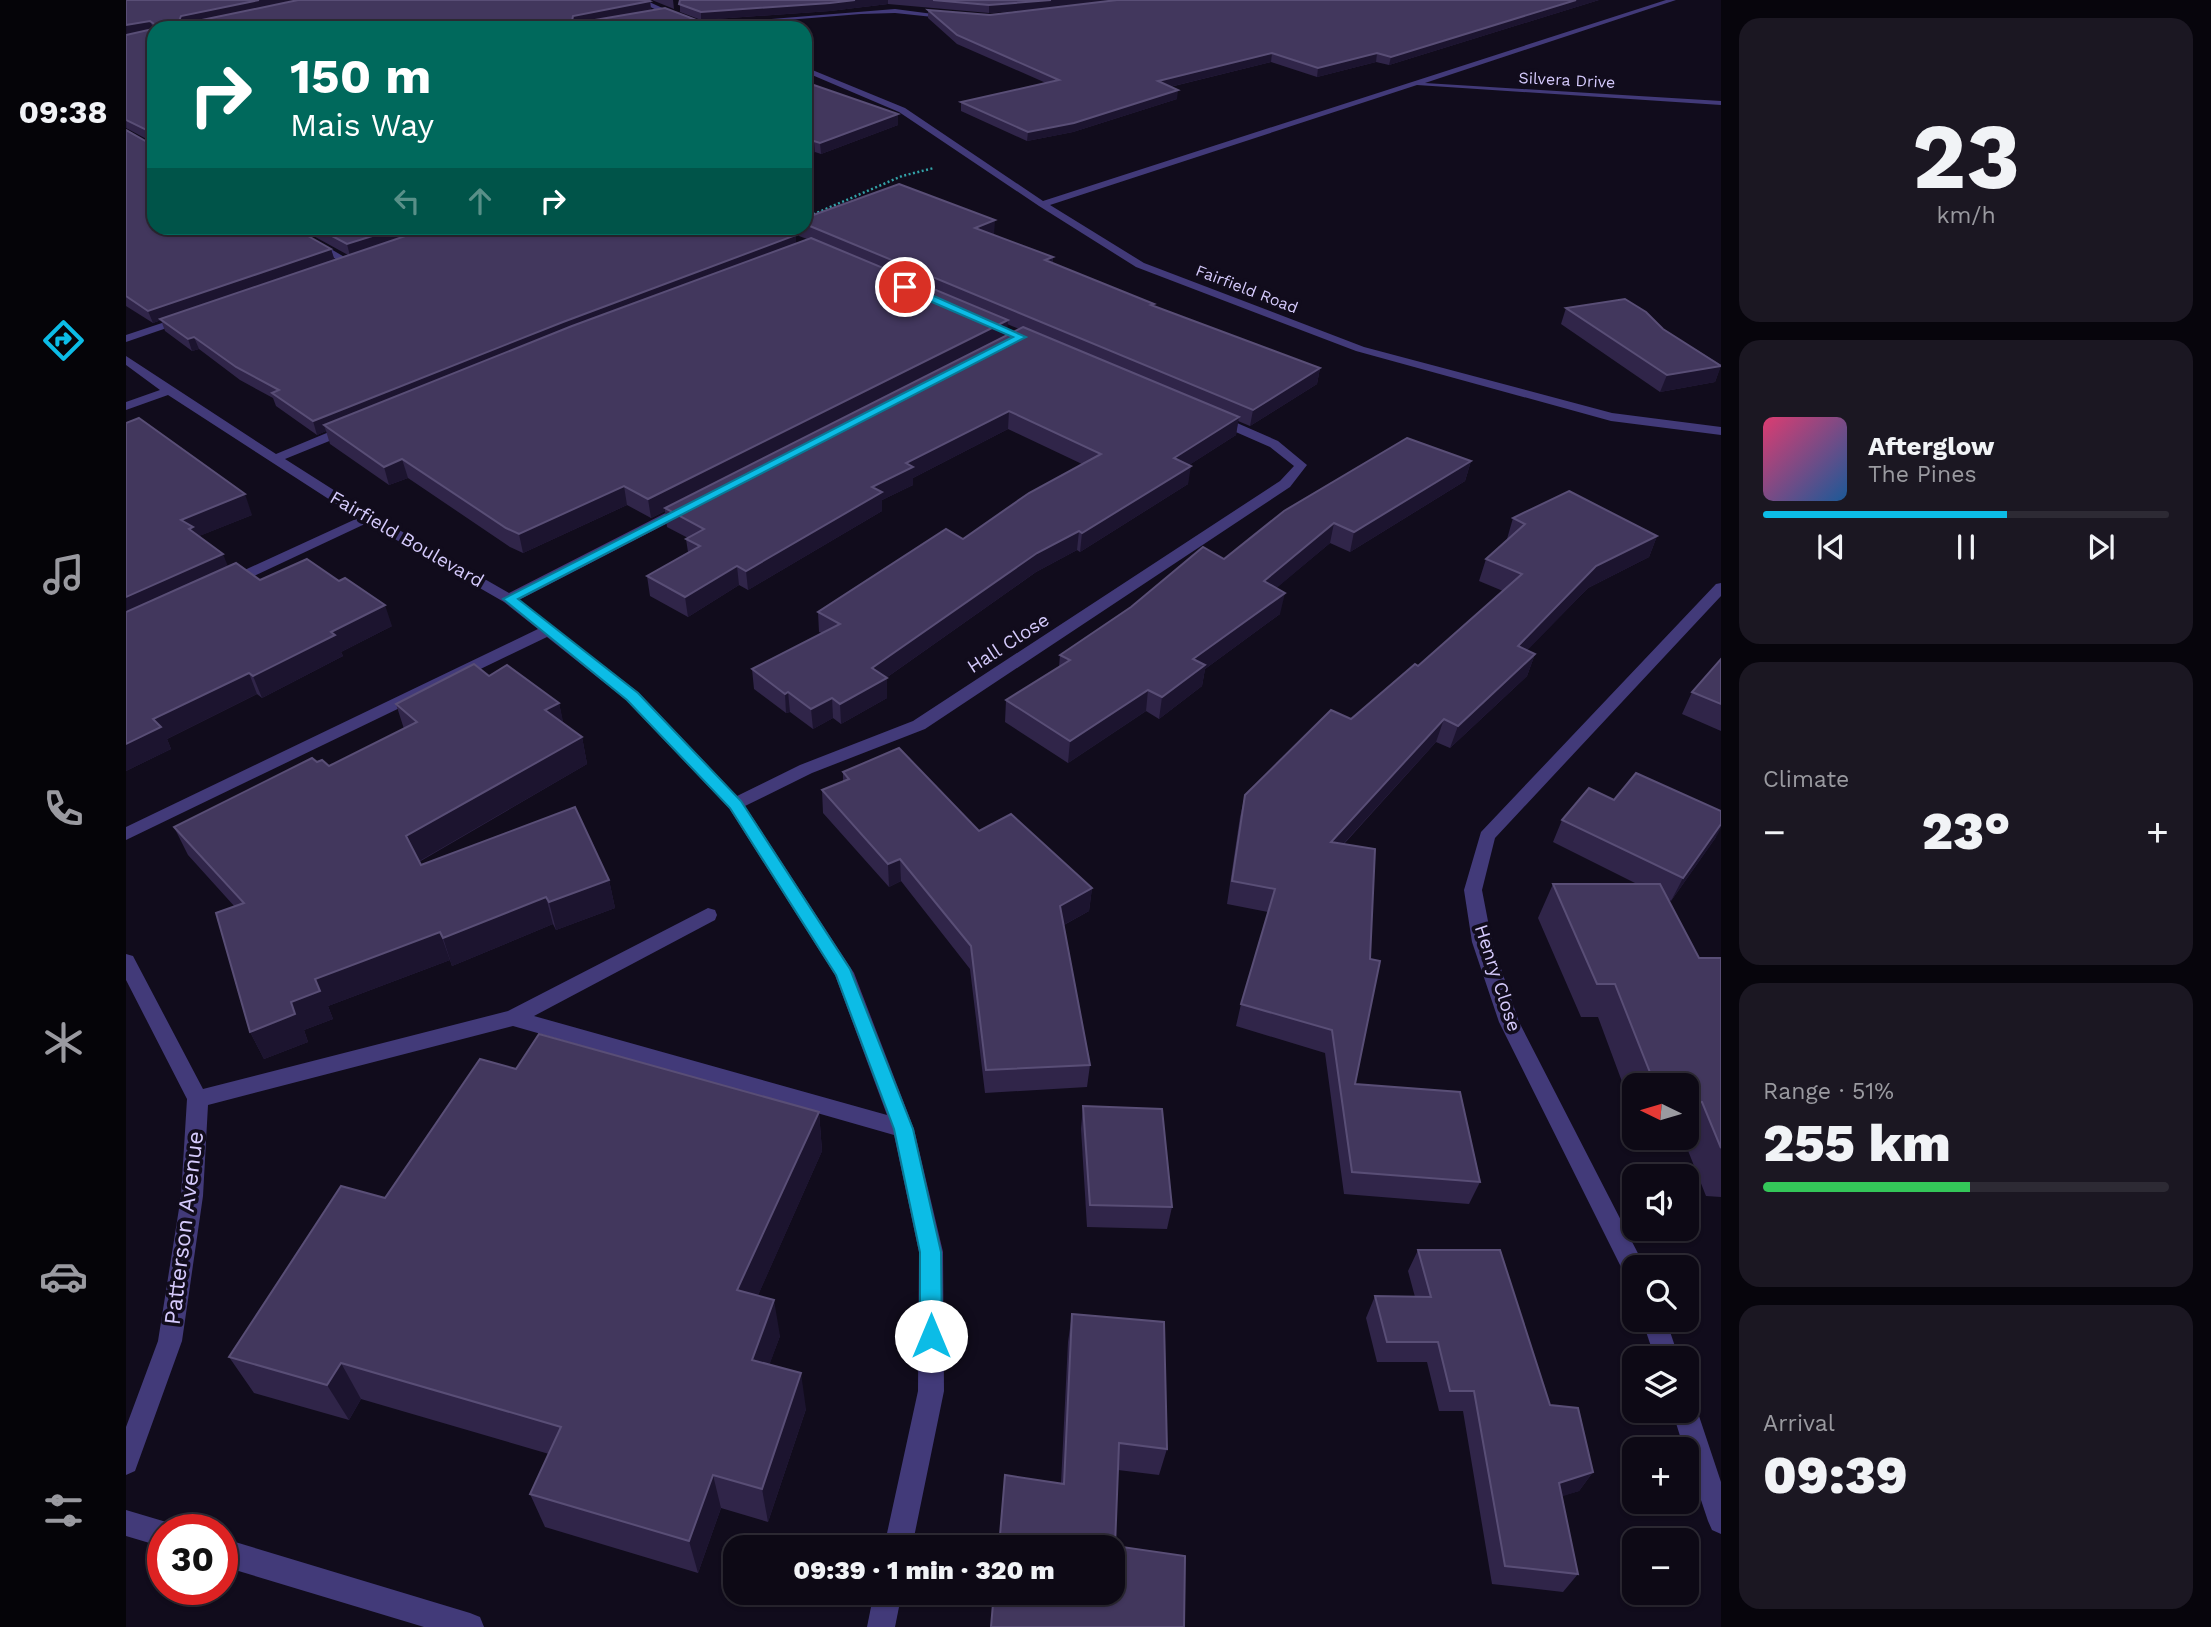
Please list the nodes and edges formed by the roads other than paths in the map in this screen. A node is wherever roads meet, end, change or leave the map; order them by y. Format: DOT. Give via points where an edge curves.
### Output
graph roads {
  1 [pos="639,0"];
  2 [pos="1673,0"];
  3 [pos="664,12"];
  4 [pos="652,14"];
  5 [pos="965,17"];
  6 [pos="688,21"];
  7 [pos="771,21"];
  8 [pos="812,72"];
  9 [pos="1410,85"];
  10 [pos="1721,103"];
  11 [pos="1042,204"];
  12 [pos="301,235"];
  13 [pos="360,258"];
  14 [pos="348,262"];
  15 [pos="335,266"];
  16 [pos="191,316"];
  17 [pos="126,339"];
  18 [pos="126,359"];
  19 [pos="169,391"];
  20 [pos="126,405"];
  21 [pos="1211,417"];
  22 [pos="364,422"];
  23 [pos="1721,431"];
  24 [pos="274,459"];
  25 [pos="704,499"];
  26 [pos="368,518"];
  27 [pos="222,586"];
  28 [pos="1721,587"];
  29 [pos="509,599"];
  30 [pos="549,630"];
  31 [pos="736,804"];
  32 [pos="126,834"];
  33 [pos="708,915"];
  34 [pos="126,961"];
  35 [pos="513,1018"];
  36 [pos="198,1099"];
  37 [pos="904,1129"];
  38 [pos="1627,1255"];
  39 [pos="1688,1423"];
  40 [pos="126,1462"];
  41 [pos="1721,1521"];
  42 [pos="126,1523"];
  43 [pos="147,1529"];
  44 [pos="901,1535"];
  45 [pos="238,1557"];
  46 [pos="885,1605"];
  47 [pos="470,1627"];
  48 [pos="881,1627"];
  1 -- 3 [label="street"];
  2 -- 9 [label="street"];
  3 -- 4 [label="street"];
  3 -- 6 [label="street"];
  5 -- 7 [label="street" via="895,10"];
  8 -- 11 [label="street, Fairfield Road" via="902,110"];
  9 -- 10 [label="street, Silvera Drive"];
  9 -- 11 [label="street"];
  11 -- 23 [label="street, Fairfield Road" via="1140,265 1360,349 1612,417"];
  12 -- 14 [label="street"];
  13 -- 14 [label="street"];
  14 -- 15 [label="street"];
  16 -- 17 [label="street"];
  18 -- 19 [label="street, Fairfield Boulevard"];
  19 -- 20 [label="street"];
  19 -- 24 [label="street, Fairfield Boulevard"];
  21 -- 31 [label="street, Hall Close" via="1274,444 1301,465 1285,484 919,725 806,769"];
  22 -- 24 [label="street"];
  24 -- 26 [label="street, Fairfield Boulevard"];
  25 -- 29 [label="street"];
  26 -- 27 [label="street"];
  26 -- 29 [label="street, Fairfield Boulevard"];
  28 -- 38 [label="street, Henry Close" via="1487,836 1474,890 1482,942 1509,1022"];
  29 -- 30 [label="street, Fairfield Boulevard"];
  30 -- 31 [label="street, Fairfield Boulevard" via="632,696"];
  30 -- 32 [label="street"];
  31 -- 37 [label="street, Fairfield Boulevard" via="844,974"];
  33 -- 35 [label="street"];
  34 -- 36 [label="street"];
  35 -- 36 [label="street"];
  35 -- 37 [label="street"];
  36 -- 40 [label="street, Patterson Avenue" via="192,1196 170,1341"];
  37 -- 44 [label="street, Fairfield Boulevard" via="931,1252 931,1391"];
  39 -- 41 [label="street"];
  42 -- 43 [label="street"];
  45 -- 47 [label="street"];
  46 -- 48 [label="street"];
}
